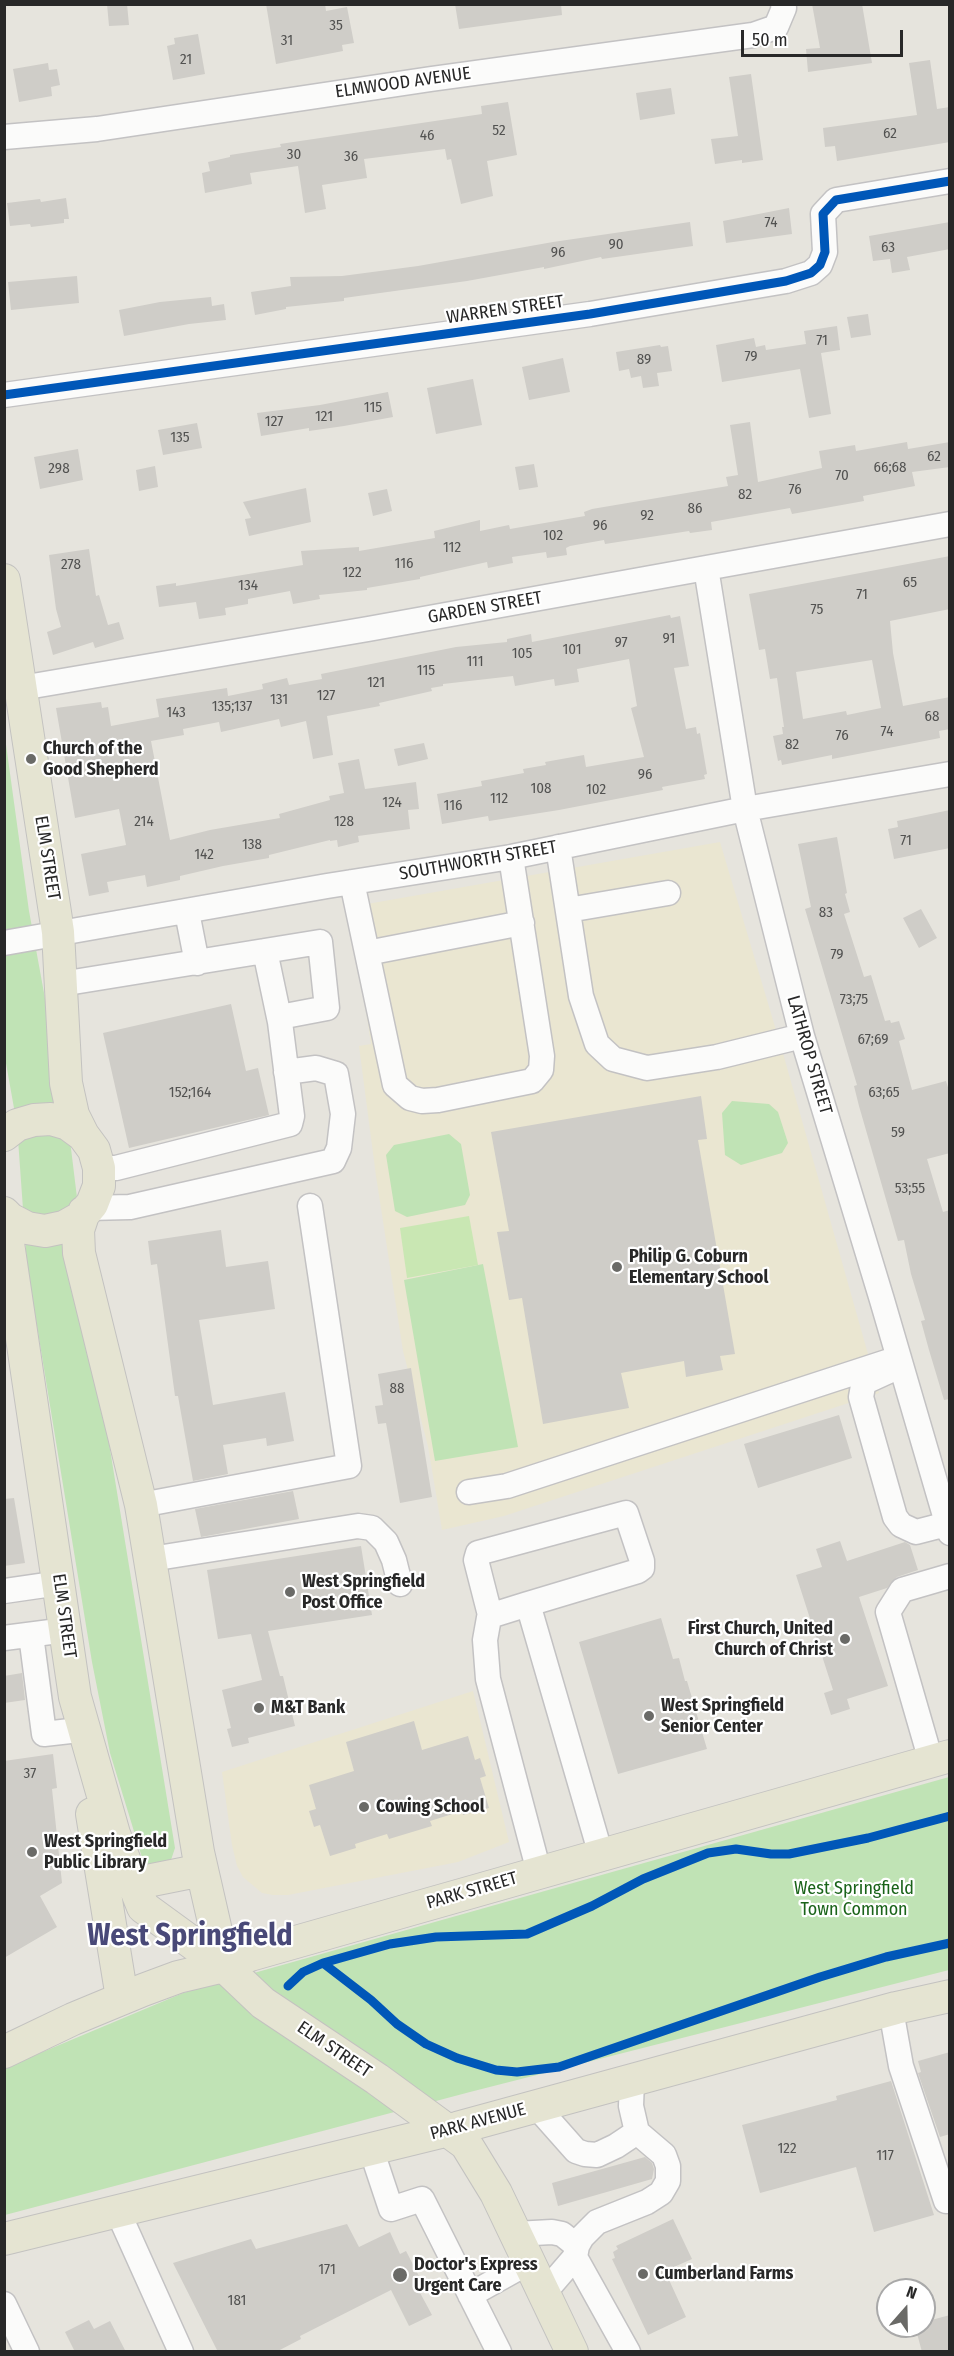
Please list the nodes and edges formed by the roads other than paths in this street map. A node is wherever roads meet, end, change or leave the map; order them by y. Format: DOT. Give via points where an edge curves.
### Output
graph roads {
  1 [pos="783,4"];
  2 [pos="4,137"];
  3 [pos="950,181"];
  4 [pos="4,395"];
  5 [pos="950,524"];
  6 [pos="706,568"];
  7 [pos="5,585"];
  8 [pos="21,688"];
  9 [pos="950,774"];
  10 [pos="745,809"];
  11 [pos="558,848"];
  12 [pos="511,857"];
  13 [pos="352,882"];
  14 [pos="668,893"];
  15 [pos="568,910"];
  16 [pos="187,912"];
  17 [pos="522,923"];
  18 [pos="58,932"];
  19 [pos="4,943"];
  20 [pos="265,951"];
  21 [pos="367,953"];
  22 [pos="196,963"];
  23 [pos="61,984"];
  24 [pos="280,1022"];
  25 [pos="802,1036"];
  26 [pos="286,1072"];
  27 [pos="4,1135"];
  28 [pos="83,1135"];
  29 [pos="99,1168"];
  30 [pos="310,1206"];
  31 [pos="86,1210"];
  32 [pos="4,1215"];
  33 [pos="900,1361"];
  34 [pos="469,1492"];
  35 [pos="141,1505"];
  36 [pos="948,1529"];
  37 [pos="151,1559"];
  38 [pos="950,1576"];
  39 [pos="59,1583"];
  40 [pos="399,1584"];
  41 [pos="4,1591"];
  42 [pos="528,1604"];
  43 [pos="490,1612"];
  44 [pos="66,1630"];
  45 [pos="32,1635"];
  46 [pos="4,1638"];
  47 [pos="75,1697"];
  48 [pos="79,1730"];
  49 [pos="940,1759"];
  50 [pos="601,1855"];
  51 [pos="202,1870"];
  52 [pos="539,1872"];
  53 [pos="132,1884"];
  54 [pos="224,1966"];
  55 [pos="950,1996"];
  56 [pos="122,1998"];
  57 [pos="891,2010"];
  58 [pos="4,2052"];
  59 [pos="632,2080"];
  60 [pos="537,2107"];
  61 [pos="448,2130"];
  62 [pos="637,2132"];
  63 [pos="371,2150"];
  64 [pos="946,2201"];
  65 [pos="118,2212"];
  66 [pos="515,2234"];
  67 [pos="4,2239"];
  68 [pos="576,2251"];
  69 [pos="529,2262"];
  70 [pos="543,2293"];
  71 [pos="470,2295"];
  72 [pos="4,2304"];
  73 [pos="27,2352"];
  74 [pos="181,2352"];
  75 [pos="499,2352"];
  76 [pos="572,2352"];
  77 [pos="628,2352"];
  1 -- 2 [label="street, ELMWOOD AVENUE" via="776,27 753,35 97,129"];
  3 -- 4 [label="street, WARREN STREET" via="836,200 823,214 825,252 820,264 811,273 786,281 590,314"];
  5 -- 6 [label="street, GARDEN STREET"];
  6 -- 8 [label="street, GARDEN STREET"];
  6 -- 10 [label="street, LATHROP STREET"];
  7 -- 8 [label="main road, ELM STREET"];
  8 -- 18 [label="main road, ELM STREET"];
  9 -- 10 [label="street, SOUTHWORTH STREET"];
  10 -- 11 [label="street, SOUTHWORTH STREET"];
  10 -- 25 [label="street, LATHROP STREET"];
  11 -- 12 [label="street, SOUTHWORTH STREET"];
  11 -- 15 [label="street"];
  12 -- 13 [label="street, SOUTHWORTH STREET"];
  12 -- 17 [label="street"];
  13 -- 16 [label="street, SOUTHWORTH STREET"];
  13 -- 21 [label="street"];
  14 -- 15 [label="street"];
  15 -- 25 [label="street" via="581,996 597,1044 613,1059 647,1068 717,1057"];
  16 -- 18 [label="street, SOUTHWORTH STREET"];
  16 -- 22 [label="street"];
  17 -- 21 [label="street"];
  17 -- 21 [label="street" via="541,1070 532,1081 438,1101 410,1098 395,1085"];
  18 -- 19 [label="street, SOUTHWORTH STREET"];
  18 -- 23 [label="main road, ELM STREET"];
  20 -- 22 [label="street"];
  20 -- 24 [label="street"];
  20 -- 24 [label="street" via="320,942 327,1008 285,1016"];
  22 -- 23 [label="street"];
  23 -- 28 [label="main road, ELM STREET" via="66,1083 73,1116"];
  24 -- 26 [label="street"];
  25 -- 33 [label="street, LATHROP STREET"];
  26 -- 29 [label="street" via="290,1124 116,1168"];
  26 -- 31 [label="street" via="316,1068 336,1074 343,1114 339,1148 333,1161 130,1207"];
  27 -- 28 [label="main road" via="17,1125 51,1119 68,1124"];
  28 -- 29 [label="main road, ELM STREET" via="94,1150"];
  29 -- 31 [label="main road" via="99,1186"];
  30 -- 35 [label="street" via="350,1466"];
  31 -- 32 [label="main road" via="63,1227 45,1231 27,1228"];
  31 -- 35 [label="main road" via="78,1230 79,1254"];
  32 -- 39 [label="main road, ELM STREET"];
  33 -- 34 [label="street" via="507,1486"];
  33 -- 36 [label="street, LATHROP STREET"];
  33 -- 36 [label="street" via="867,1381 861,1397 895,1517 916,1532"];
  35 -- 37 [label="main road"];
  37 -- 40 [label="street" via="358,1526 372,1528 387,1542"];
  37 -- 51 [label="main road"];
  38 -- 49 [label="street" via="902,1590 888,1612"];
  39 -- 41 [label="street"];
  39 -- 44 [label="main road, ELM STREET"];
  42 -- 43 [label="street" via="496,1614"];
  42 -- 43 [label="street" via="642,1568 626,1513 478,1553 476,1560"];
  42 -- 50 [label="street"];
  43 -- 52 [label="street" via="485,1640 488,1679"];
  44 -- 45 [label="street"];
  44 -- 47 [label="main road, ELM STREET"];
  45 -- 46 [label="street"];
  45 -- 48 [label="street" via="44,1734"];
  47 -- 48 [label="main road"];
  47 -- 53 [label="main road, ELM STREET"];
  48 -- 56 [label="main road"];
  49 -- 50 [label="main road, PARK STREET"];
  50 -- 52 [label="main road, PARK STREET"];
  51 -- 53 [label="main road"];
  51 -- 54 [label="main road"];
  52 -- 54 [label="main road, PARK STREET" via="250,1955"];
  53 -- 54 [label="main road, ELM STREET" via="143,1907"];
  54 -- 56 [label="main road, PARK STREET" via="178,1977"];
  54 -- 61 [label="main road, ELM STREET" via="262,2003"];
  55 -- 57 [label="main road, PARK AVENUE"];
  56 -- 58 [label="main road, PARK STREET"];
  57 -- 59 [label="main road, PARK AVENUE"];
  57 -- 64 [label="street" via="902,2066"];
  59 -- 60 [label="main road, PARK AVENUE"];
  59 -- 62 [label="street" via="631,2106"];
  60 -- 61 [label="main road, PARK AVENUE"];
  60 -- 62 [label="street" via="576,2151 585,2154 597,2155"];
  61 -- 63 [label="main road, PARK AVENUE"];
  61 -- 66 [label="main road, ELM STREET" via="466,2144"];
  62 -- 68 [label="street" via="664,2155 668,2181 647,2202 597,2222 582,2237"];
  63 -- 65 [label="main road, PARK AVENUE"];
  63 -- 71 [label="street" via="391,2209 422,2199"];
  65 -- 67 [label="main road, PARK AVENUE"];
  65 -- 74 [label="street"];
  66 -- 68 [label="street" via="562,2234"];
  66 -- 69 [label="main road, ELM STREET"];
  68 -- 70 [label="street"];
  68 -- 77 [label="street"];
  69 -- 70 [label="main road, ELM STREET"];
  69 -- 71 [label="street"];
  70 -- 76 [label="main road, ELM STREET"];
  71 -- 75 [label="street"];
  72 -- 73 [label="street"];
}
